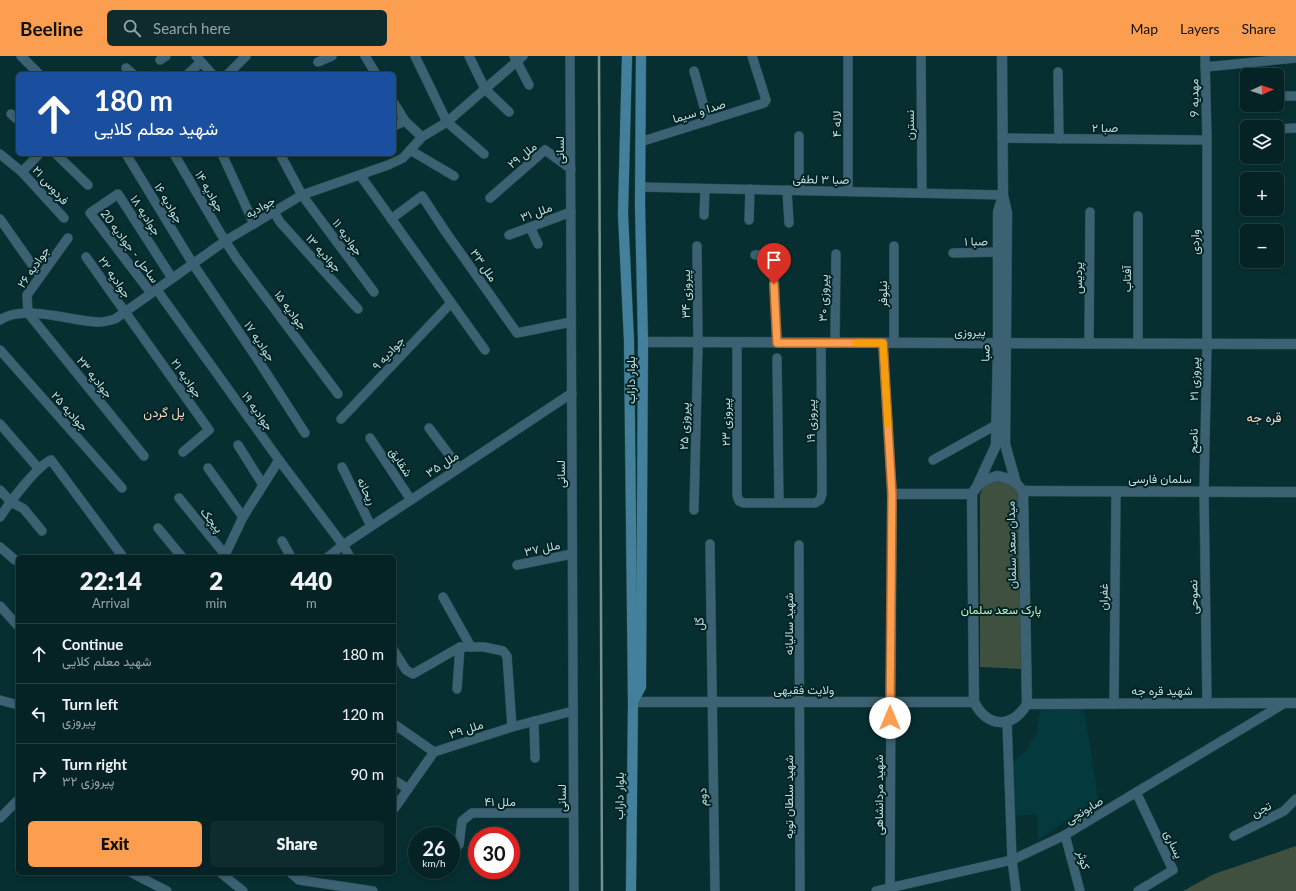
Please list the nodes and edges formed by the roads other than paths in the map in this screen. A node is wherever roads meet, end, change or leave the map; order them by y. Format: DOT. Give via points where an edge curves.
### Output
graph roads {
  1 [pos="21,56"];
  2 [pos="246,56"];
  3 [pos="332,56"];
  4 [pos="365,56"];
  5 [pos="415,56"];
  6 [pos="469,56"];
  7 [pos="570,56"];
  8 [pos="621,56"];
  9 [pos="626,56"];
  10 [pos="641,56"];
  11 [pos="752,56"];
  12 [pos="848,56"];
  13 [pos="921,56"];
  14 [pos="1002,56"];
  15 [pos="1205,56"];
  16 [pos="518,58"];
  17 [pos="1266,58"];
  18 [pos="1296,58"];
  19 [pos="199,59"];
  20 [pos="318,62"];
  21 [pos="1205,67"];
  22 [pos="694,71"];
  23 [pos="37,72"];
  24 [pos="189,72"];
  25 [pos="210,72"];
  26 [pos="230,72"];
  27 [pos="375,72"];
  28 [pos="1058,72"];
  29 [pos="529,85"];
  30 [pos="485,88"];
  31 [pos="626,95"];
  32 [pos="1284,96"];
  33 [pos="1296,96"];
  34 [pos="396,106"];
  35 [pos="509,112"];
  36 [pos="404,120"];
  37 [pos="708,121"];
  38 [pos="447,122"];
  39 [pos="396,125"];
  40 [pos="1296,128"];
  41 [pos="1284,129"];
  42 [pos="799,136"];
  43 [pos="422,137"];
  44 [pos="1002,138"];
  45 [pos="1059,139"];
  46 [pos="1207,140"];
  47 [pos="640,142"];
  48 [pos="410,150"];
  49 [pos="0,154"];
  50 [pos="484,154"];
  51 [pos="37,156"];
  52 [pos="58,156"];
  53 [pos="127,156"];
  54 [pos="175,156"];
  55 [pos="223,156"];
  56 [pos="281,156"];
  57 [pos="624,165"];
  58 [pos="640,166"];
  59 [pos="571,169"];
  60 [pos="22,172"];
  61 [pos="360,175"];
  62 [pos="454,176"];
  63 [pos="88,185"];
  64 [pos="640,187"];
  65 [pos="705,188"];
  66 [pos="750,189"];
  67 [pos="787,190"];
  68 [pos="799,190"];
  69 [pos="848,191"];
  70 [pos="922,193"];
  71 [pos="302,195"];
  72 [pos="1003,195"];
  73 [pos="490,198"];
  74 [pos="640,205"];
  75 [pos="624,206"];
  76 [pos="274,212"];
  77 [pos="571,212"];
  78 [pos="1090,212"];
  79 [pos="90,213"];
  80 [pos="704,215"];
  81 [pos="1138,216"];
  82 [pos="64,218"];
  83 [pos="0,219"];
  84 [pos="392,219"];
  85 [pos="749,220"];
  86 [pos="789,223"];
  87 [pos="254,224"];
  88 [pos="530,227"];
  89 [pos="510,234"];
  90 [pos="68,238"];
  91 [pos="225,241"];
  92 [pos="538,244"];
  93 [pos="697,246"];
  94 [pos="894,246"];
  95 [pos="998,252"];
  96 [pos="954,253"];
  97 [pos="836,254"];
  98 [pos="755,255"];
  99 [pos="86,257"];
  100 [pos="193,264"];
  101 [pos="40,276"];
  102 [pos="172,278"];
  103 [pos="154,292"];
  104 [pos="374,292"];
  105 [pos="451,303"];
  106 [pos="358,309"];
  107 [pos="125,312"];
  108 [pos="28,313"];
  109 [pos="2,315"];
  110 [pos="571,322"];
  111 [pos="643,342"];
  112 [pos="698,343"];
  113 [pos="737,343"];
  114 [pos="777,343"];
  115 [pos="821,343"];
  116 [pos="835,343"];
  117 [pos="883,343"];
  118 [pos="894,343"];
  119 [pos="1089,343"];
  120 [pos="1138,343"];
  121 [pos="1002,344"];
  122 [pos="1207,344"];
  123 [pos="1296,344"];
  124 [pos="0,350"];
  125 [pos="484,350"];
  126 [pos="777,358"];
  127 [pos="572,393"];
  128 [pos="338,394"];
  129 [pos="1205,415"];
  130 [pos="341,419"];
  131 [pos="0,424"];
  132 [pos="996,425"];
  133 [pos="429,428"];
  134 [pos="305,433"];
  135 [pos="370,438"];
  136 [pos="238,445"];
  137 [pos="182,452"];
  138 [pos="144,456"];
  139 [pos="279,460"];
  140 [pos="933,460"];
  141 [pos="342,467"];
  142 [pos="208,468"];
  143 [pos="459,468"];
  144 [pos="39,469"];
  145 [pos="1016,483"];
  146 [pos="263,485"];
  147 [pos="978,485"];
  148 [pos="122,488"];
  149 [pos="0,490"];
  150 [pos="1023,491"];
  151 [pos="1116,491"];
  152 [pos="1204,491"];
  153 [pos="1296,492"];
  154 [pos="892,494"];
  155 [pos="972,494"];
  156 [pos="179,498"];
  157 [pos="411,500"];
  158 [pos="10,502"];
  159 [pos="778,503"];
  160 [pos="694,510"];
  161 [pos="0,517"];
  162 [pos="243,517"];
  163 [pos="371,526"];
  164 [pos="158,528"];
  165 [pos="42,531"];
  166 [pos="282,541"];
  167 [pos="710,544"];
  168 [pos="343,545"];
  169 [pos="799,545"];
  170 [pos="0,547"];
  171 [pos="572,554"];
  172 [pos="122,555"];
  173 [pos="180,555"];
  174 [pos="224,555"];
  175 [pos="225,555"];
  176 [pos="289,555"];
  177 [pos="330,555"];
  178 [pos="349,555"];
  179 [pos="15,560"];
  180 [pos="517,565"];
  181 [pos="443,597"];
  182 [pos="0,606"];
  183 [pos="16,624"];
  184 [pos="460,647"];
  185 [pos="471,647"];
  186 [pos="396,654"];
  187 [pos="457,689"];
  188 [pos="0,700"];
  189 [pos="633,702"];
  190 [pos="800,702"];
  191 [pos="890,702"];
  192 [pos="974,702"];
  193 [pos="712,703"];
  194 [pos="1206,703"];
  195 [pos="1285,703"];
  196 [pos="1296,703"];
  197 [pos="16,704"];
  198 [pos="1027,704"];
  199 [pos="1114,704"];
  200 [pos="573,711"];
  201 [pos="534,721"];
  202 [pos="1006,721"];
  203 [pos="396,725"];
  204 [pos="512,727"];
  205 [pos="434,752"];
  206 [pos="535,758"];
  207 [pos="396,781"];
  208 [pos="408,789"];
  209 [pos="1136,792"];
  210 [pos="1296,799"];
  211 [pos="16,802"];
  212 [pos="396,806"];
  213 [pos="573,812"];
  214 [pos="0,818"];
  215 [pos="1065,835"];
  216 [pos="1234,836"];
  217 [pos="460,837"];
  218 [pos="1012,860"];
  219 [pos="136,875"];
  220 [pos="223,875"];
  221 [pos="293,875"];
  222 [pos="335,888"];
  223 [pos="890,889"];
  224 [pos="167,891"];
  225 [pos="243,891"];
  226 [pos="373,891"];
  227 [pos="574,891"];
  228 [pos="631,891"];
  229 [pos="715,891"];
  230 [pos="800,891"];
  231 [pos="876,891"];
  232 [pos="1016,891"];
  233 [pos="1080,891"];
  234 [pos="1138,891"];
  1 -- 23 [label="street"];
  2 -- 26 [label="street"];
  3 -- 20 [label="street"];
  4 -- 27 [label="street"];
  5 -- 38 [label="street"];
  6 -- 30 [label="street"];
  7 -- 59 [label="street, لسانی"];
  8 -- 31 [label="main road"];
  9 -- 31 [label="main road, بلوار داراب"];
  10 -- 47 [label="main road, بلوار داراب"];
  11 -- 37 [label="street, صدا و سیما" via="766,100 764,103"];
  12 -- 69 [label="street, لاله ۴"];
  13 -- 70 [label="street, نسترن"];
  14 -- 44 [label="street, صبا"];
  15 -- 21 [label="street, مهدیه 9"];
  16 -- 29 [label="street"];
  16 -- 30 [label="street, جوادیه"];
  17 -- 18 [label="street"];
  17 -- 21 [label="street"];
  19 -- 24 [label="street"];
  19 -- 25 [label="street"];
  21 -- 46 [label="street, مهدیه 9"];
  22 -- 37 [label="street"];
  28 -- 45 [label="street"];
  30 -- 35 [label="street"];
  30 -- 38 [label="street, جوادیه"];
  31 -- 57 [label="main road, بلوار داراب"];
  32 -- 33 [label="street"];
  34 -- 36 [label="street"];
  36 -- 39 [label="street"];
  36 -- 43 [label="street"];
  37 -- 47 [label="street, صدا و سیما"];
  38 -- 43 [label="street, جوادیه"];
  38 -- 50 [label="street"];
  40 -- 41 [label="street"];
  42 -- 68 [label="street"];
  43 -- 48 [label="street, جوادیه"];
  44 -- 45 [label="street, صبا ۲"];
  44 -- 72 [label="street, صبا"];
  45 -- 46 [label="street, صبا ۲"];
  46 -- 122 [label="street, واردی"];
  47 -- 58 [label="main road, بلوار داراب"];
  48 -- 61 [label="street, جوادیه" via="403,158"];
  48 -- 62 [label="street"];
  49 -- 60 [label="street, فردوس ۲۱"];
  51 -- 60 [label="street"];
  52 -- 63 [label="street"];
  53 -- 100 [label="street, جوادیه ۱۶"];
  54 -- 91 [label="street, جوادیه ۱۴"];
  55 -- 87 [label="street"];
  56 -- 71 [label="street, جوادیه ۱۱"];
  57 -- 58 [label="main road"];
  57 -- 75 [label="main road, بلوار داراب"];
  58 -- 64 [label="main road, بلوار داراب"];
  59 -- 73 [label="street, ملل ۲۹" via="545,150"];
  59 -- 77 [label="street, لسانی"];
  60 -- 82 [label="street, فردوس ۲۱"];
  61 -- 71 [label="street, جوادیه"];
  61 -- 84 [label="street"];
  64 -- 65 [label="street, صبا ۳ لطفی"];
  64 -- 74 [label="main road, بلوار داراب"];
  65 -- 66 [label="street, صبا ۳ لطفی"];
  65 -- 80 [label="street"];
  66 -- 67 [label="street, صبا ۳ لطفی"];
  66 -- 85 [label="street"];
  67 -- 68 [label="street, صبا ۳ لطفی"];
  67 -- 86 [label="street"];
  68 -- 69 [label="street, صبا ۳ لطفی"];
  69 -- 70 [label="street, صبا ۳ لطفی"];
  70 -- 72 [label="street, صبا ۳ لطفی"];
  71 -- 76 [label="street, جوادیه"];
  71 -- 104 [label="street, جوادیه ۱۱"];
  72 -- 95 [label="street, صبا" via="998,212"];
  72 -- 121 [label="street, صبا" via="1007,213"];
  74 -- 75 [label="main road"];
  74 -- 111 [label="main road, بلوار داراب"];
  75 -- 189 [label="main road, بلوار داراب" via="629,341"];
  76 -- 87 [label="street, جوادیه"];
  76 -- 106 [label="street, جوادیه ۱۳" via="280,222"];
  77 -- 88 [label="street, ملل ۳۱"];
  77 -- 110 [label="street, لسانی"];
  78 -- 119 [label="street, پردیس"];
  79 -- 102 [label="street, جوادیه ۱۸" via="118,194"];
  79 -- 103 [label="street, ساحل - جوادیه 20"];
  81 -- 120 [label="street, آفتاب"];
  83 -- 101 [label="street"];
  84 -- 105 [label="street"];
  84 -- 110 [label="street, ملل ۳۳" via="422,196 517,333"];
  87 -- 91 [label="street, جوادیه"];
  88 -- 89 [label="street, ملل ۳۱"];
  88 -- 92 [label="street"];
  90 -- 101 [label="street, جوادیه ۲۶"];
  91 -- 100 [label="street, جوادیه"];
  91 -- 128 [label="street, جوادیه ۱۵"];
  93 -- 112 [label="street, پیروزی ۳۴"];
  94 -- 118 [label="street, نیلوفر"];
  95 -- 96 [label="street, صبا ۱"];
  95 -- 121 [label="street, صبا"];
  97 -- 116 [label="street, پیروزی ۳۰"];
  98 -- 114 [label="street" via="773,254"];
  99 -- 107 [label="street, جوادیه ۲۲"];
  100 -- 102 [label="street, جوادیه"];
  100 -- 134 [label="street, جوادیه ۱۷"];
  101 -- 108 [label="street, جوادیه ۲۶" via="27,295"];
  102 -- 103 [label="street, جوادیه"];
  103 -- 107 [label="street, جوادیه"];
  103 -- 139 [label="street, جوادیه ۱۹"];
  105 -- 125 [label="street"];
  105 -- 130 [label="street, جوادیه ۹"];
  107 -- 108 [label="street, جوادیه" via="115,319 102,322"];
  107 -- 137 [label="street, جوادیه ۲۱" via="209,430"];
  108 -- 109 [label="street, جوادیه"];
  108 -- 138 [label="street, جوادیه ۲۳"];
  110 -- 127 [label="street, لسانی"];
  111 -- 112 [label="street, پیروزی"];
  111 -- 189 [label="main road, بلوار داراب" via="641,687"];
  112 -- 113 [label="street, پیروزی"];
  112 -- 160 [label="street, پیروزی ۲۵"];
  113 -- 114 [label="street, پیروزی"];
  113 -- 159 [label="street, پیروزی ۲۳" via="737,495 739,501 744,503"];
  114 -- 115 [label="street, پیروزی"];
  115 -- 116 [label="street, پیروزی"];
  115 -- 159 [label="street, پیروزی ۱۹" via="822,494 820,500 815,503"];
  116 -- 117 [label="street, پیروزی"];
  117 -- 118 [label="street, پیروزی"];
  117 -- 154 [label="street, شهید مردانشاهی"];
  118 -- 121 [label="street, پیروزی"];
  119 -- 120 [label="street, پیروزی"];
  119 -- 121 [label="street, پیروزی"];
  120 -- 122 [label="street, پیروزی"];
  121 -- 132 [label="street, صبا"];
  121 -- 145 [label="street, صبا" via="1005,444"];
  122 -- 123 [label="street, پیروزی"];
  122 -- 129 [label="street, پیروزی ٢١"];
  124 -- 148 [label="street, جوادیه ۲۵"];
  126 -- 159 [label="street"];
  127 -- 143 [label="street, ملل ۳۵"];
  127 -- 171 [label="street, لسانی"];
  129 -- 152 [label="street, ناصح"];
  131 -- 144 [label="street"];
  132 -- 140 [label="street"];
  132 -- 147 [label="street, صبا" via="996,445"];
  133 -- 143 [label="street"];
  135 -- 157 [label="street, شقایق"];
  136 -- 146 [label="street"];
  139 -- 146 [label="street"];
  139 -- 168 [label="street, جوادیه ۱۹"];
  141 -- 163 [label="street, ریحانه"];
  142 -- 162 [label="street"];
  143 -- 157 [label="street, ملل ۳۵"];
  144 -- 158 [label="street"];
  144 -- 172 [label="street" via="52,461"];
  145 -- 147 [label="street, میدان سعد سلمان" via="997,476"];
  145 -- 150 [label="street, میدان سعد سلمان"];
  146 -- 162 [label="street"];
  147 -- 155 [label="street"];
  149 -- 158 [label="street"];
  150 -- 151 [label="street, سلمان فارسی"];
  150 -- 198 [label="street, میدان سعد سلمان"];
  151 -- 152 [label="street, سلمان فارسی"];
  151 -- 199 [label="street, غفران"];
  152 -- 153 [label="street, سلمان فارسی"];
  152 -- 194 [label="street, نصوحی"];
  154 -- 155 [label="street"];
  154 -- 191 [label="street, شهید مردانشاهی"];
  155 -- 192 [label="street"];
  156 -- 174 [label="street, پیچک"];
  157 -- 163 [label="street, ملل ۳۵"];
  158 -- 161 [label="street"];
  158 -- 165 [label="street" via="24,510"];
  162 -- 175 [label="street"];
  163 -- 168 [label="street, ملل ۳۵"];
  164 -- 173 [label="street"];
  166 -- 176 [label="street"];
  167 -- 193 [label="street, گل"];
  168 -- 177 [label="street, ملل ۳۵"];
  168 -- 178 [label="street, جوادیه ۱۹"];
  169 -- 190 [label="street, شهید سالیانه"];
  170 -- 179 [label="street"];
  171 -- 180 [label="street, ملل ۳۷"];
  171 -- 200 [label="street, لسانی"];
  181 -- 185 [label="street"];
  182 -- 183 [label="street"];
  184 -- 185 [label="street"];
  184 -- 186 [label="street" via="413,674 406,670"];
  184 -- 187 [label="street"];
  185 -- 204 [label="street" via="503,651 507,656"];
  188 -- 197 [label="street"];
  189 -- 193 [label="street, ولایت فقیهی"];
  189 -- 228 [label="main road, بلوار داراب"];
  190 -- 191 [label="street, ولایت فقیهی"];
  190 -- 193 [label="street, ولایت فقیهی"];
  190 -- 230 [label="street, شهید سلطان تویه"];
  191 -- 192 [label="street, ولایت فقیهی"];
  191 -- 223 [label="street, شهید مردانشاهی"];
  192 -- 202 [label="street" via="980,712 989,719"];
  193 -- 229 [label="street, دوم"];
  194 -- 195 [label="street, شهید قره جه"];
  194 -- 199 [label="street, شهید قره جه"];
  195 -- 196 [label="street, شهید قره جه"];
  195 -- 209 [label="street, صابونچی"];
  198 -- 199 [label="street, شهید قره جه"];
  198 -- 202 [label="street" via="1021,714"];
  200 -- 201 [label="street, ملل ۳۹"];
  200 -- 213 [label="street, لسانی"];
  201 -- 204 [label="street, ملل ۳۹"];
  201 -- 206 [label="street"];
  202 -- 218 [label="street"];
  203 -- 205 [label="street"];
  204 -- 205 [label="street, ملل ۳۹"];
  205 -- 208 [label="street"];
  207 -- 208 [label="street"];
  208 -- 212 [label="street"];
  209 -- 215 [label="street, صابونچی"];
  209 -- 234 [label="street, یساری" via="1172,870"];
  210 -- 216 [label="street, تجن" via="1284,811"];
  211 -- 214 [label="street"];
  213 -- 217 [label="street, ملل ۴۱" via="472,813 462,821"];
  213 -- 227 [label="street, لسانی"];
  215 -- 218 [label="street, صابونچی"];
  215 -- 233 [label="street, کوثر"];
  218 -- 223 [label="street, صابونچی"];
  218 -- 232 [label="street"];
  219 -- 224 [label="street"];
  220 -- 225 [label="street"];
  221 -- 222 [label="street" via="299,880"];
  222 -- 226 [label="street"];
  223 -- 231 [label="street, صابونچی"];
}
